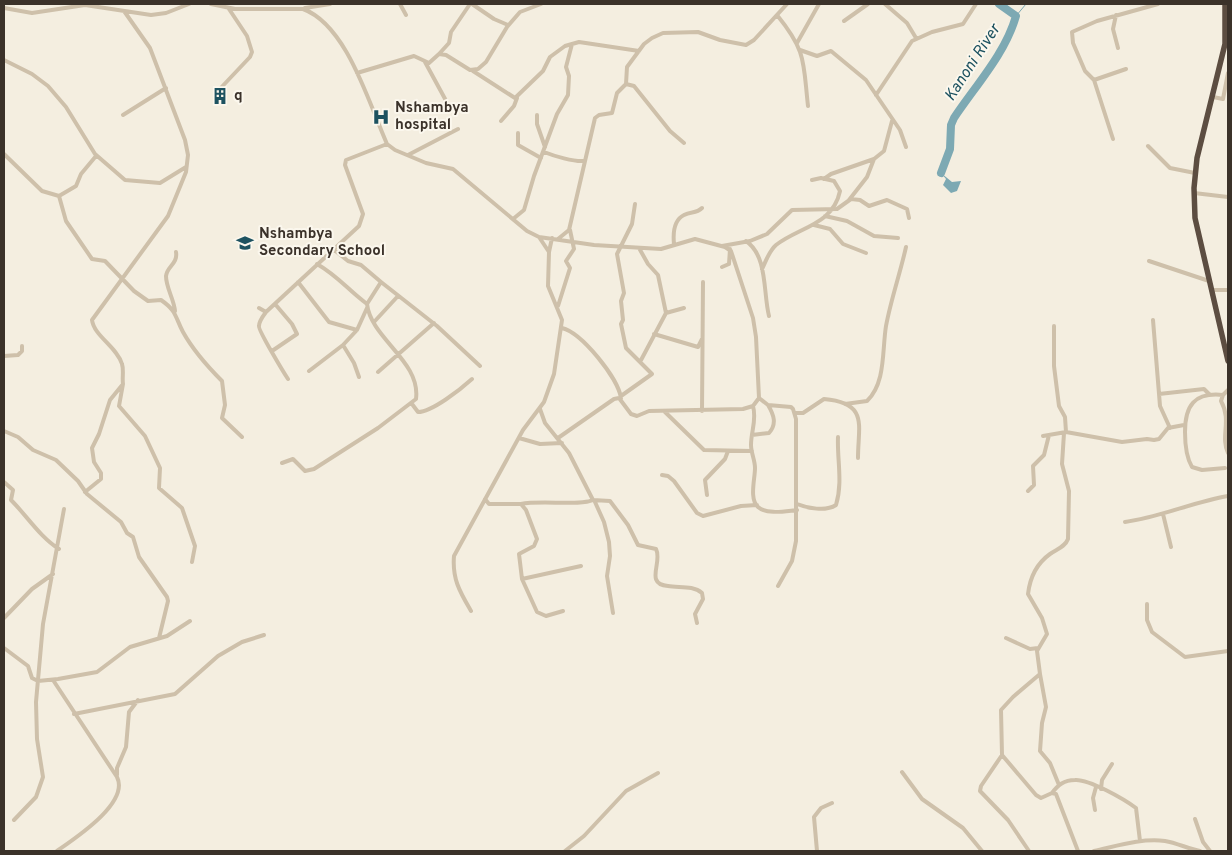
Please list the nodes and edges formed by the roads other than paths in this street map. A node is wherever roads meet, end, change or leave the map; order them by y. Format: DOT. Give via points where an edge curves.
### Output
graph roads {
  1 [pos="189,4"];
  2 [pos="211,4"];
  3 [pos="284,4"];
  4 [pos="330,4"];
  5 [pos="400,4"];
  6 [pos="471,4"];
  7 [pos="541,4"];
  8 [pos="787,4"];
  9 [pos="819,4"];
  10 [pos="868,4"];
  11 [pos="885,4"];
  12 [pos="976,4"];
  13 [pos="1158,4"];
  14 [pos="1225,4"];
  15 [pos="4,8"];
  16 [pos="229,9"];
  17 [pos="282,9"];
  18 [pos="303,9"];
  19 [pos="124,11"];
  20 [pos="406,15"];
  21 [pos="777,15"];
  22 [pos="1116,15"];
  23 [pos="844,21"];
  24 [pos="508,25"];
  25 [pos="916,38"];
  26 [pos="796,43"];
  27 [pos="572,44"];
  28 [pos="1118,48"];
  29 [pos="800,50"];
  30 [pos="639,51"];
  31 [pos="439,54"];
  32 [pos="4,60"];
  33 [pos="425,62"];
  34 [pos="1126,70"];
  35 [pos="473,71"];
  36 [pos="357,72"];
  37 [pos="1228,73"];
  38 [pos="1094,80"];
  39 [pos="626,84"];
  40 [pos="166,88"];
  41 [pos="876,95"];
  42 [pos="517,98"];
  43 [pos="1213,98"];
  44 [pos="216,100"];
  45 [pos="808,106"];
  46 [pos="450,108"];
  47 [pos="123,115"];
  48 [pos="537,115"];
  49 [pos="501,120"];
  50 [pos="892,121"];
  51 [pos="458,129"];
  52 [pos="518,133"];
  53 [pos="1113,138"];
  54 [pos="684,143"];
  55 [pos="387,144"];
  56 [pos="1148,146"];
  57 [pos="545,147"];
  58 [pos="906,147"];
  59 [pos="544,152"];
  60 [pos="4,154"];
  61 [pos="96,156"];
  62 [pos="408,156"];
  63 [pos="541,158"];
  64 [pos="874,159"];
  65 [pos="584,161"];
  66 [pos="186,168"];
  67 [pos="1195,173"];
  68 [pos="824,178"];
  69 [pos="812,180"];
  70 [pos="1194,193"];
  71 [pos="59,196"];
  72 [pos="1228,197"];
  73 [pos="848,201"];
  74 [pos="636,204"];
  75 [pos="702,208"];
  76 [pos="831,210"];
  77 [pos="825,216"];
  78 [pos="909,218"];
  79 [pos="513,219"];
  80 [pos="814,226"];
  81 [pos="570,227"];
  82 [pos="539,237"];
  83 [pos="552,238"];
  84 [pos="898,238"];
  85 [pos="558,239"];
  86 [pos="746,241"];
  87 [pos="572,242"];
  88 [pos="674,244"];
  89 [pos="722,246"];
  90 [pos="621,247"];
  91 [pos="906,247"];
  92 [pos="333,248"];
  93 [pos="639,248"];
  94 [pos="730,249"];
  95 [pos="176,252"];
  96 [pos="549,252"];
  97 [pos="866,253"];
  98 [pos="1149,261"];
  99 [pos="317,264"];
  100 [pos="722,267"];
  101 [pos="762,269"];
  102 [pos="123,279"];
  103 [pos="1209,281"];
  104 [pos="298,282"];
  105 [pos="381,282"];
  106 [pos="703,282"];
  107 [pos="1211,290"];
  108 [pos="1228,290"];
  109 [pos="398,296"];
  110 [pos="275,304"];
  111 [pos="367,306"];
  112 [pos="558,306"];
  113 [pos="259,308"];
  114 [pos="684,308"];
  115 [pos="266,312"];
  116 [pos="176,313"];
  117 [pos="666,313"];
  118 [pos="769,316"];
  119 [pos="1153,320"];
  120 [pos="374,322"];
  121 [pos="434,323"];
  122 [pos="1054,326"];
  123 [pos="562,328"];
  124 [pos="357,330"];
  125 [pos="654,334"];
  126 [pos="704,334"];
  127 [pos="22,346"];
  128 [pos="343,346"];
  129 [pos="1227,350"];
  130 [pos="272,351"];
  131 [pos="398,355"];
  132 [pos="4,356"];
  133 [pos="1228,361"];
  134 [pos="640,362"];
  135 [pos="480,366"];
  136 [pos="309,371"];
  137 [pos="378,372"];
  138 [pos="359,377"];
  139 [pos="288,379"];
  140 [pos="472,379"];
  141 [pos="123,384"];
  142 [pos="1228,390"];
  143 [pos="1159,394"];
  144 [pos="1210,395"];
  145 [pos="1223,395"];
  146 [pos="621,398"];
  147 [pos="759,398"];
  148 [pos="412,404"];
  149 [pos="844,404"];
  150 [pos="768,405"];
  151 [pos="753,406"];
  152 [pos="540,409"];
  153 [pos="664,411"];
  154 [pos="702,411"];
  155 [pos="795,413"];
  156 [pos="1184,425"];
  157 [pos="1170,428"];
  158 [pos="4,431"];
  159 [pos="1065,432"];
  160 [pos="752,435"];
  161 [pos="1049,435"];
  162 [pos="838,436"];
  163 [pos="1043,436"];
  164 [pos="242,438"];
  165 [pos="519,438"];
  166 [pos="558,438"];
  167 [pos="562,443"];
  168 [pos="728,451"];
  169 [pos="752,451"];
  170 [pos="1228,453"];
  171 [pos="858,458"];
  172 [pos="282,463"];
  173 [pos="1225,468"];
  174 [pos="662,475"];
  175 [pos="4,482"];
  176 [pos="1028,491"];
  177 [pos="85,492"];
  178 [pos="707,495"];
  179 [pos="1228,496"];
  180 [pos="485,499"];
  181 [pos="594,501"];
  182 [pos="489,504"];
  183 [pos="521,504"];
  184 [pos="797,504"];
  185 [pos="757,505"];
  186 [pos="479,509"];
  187 [pos="64,510"];
  188 [pos="797,510"];
  189 [pos="1164,514"];
  190 [pos="1125,522"];
  191 [pos="1171,548"];
  192 [pos="59,549"];
  193 [pos="192,562"];
  194 [pos="580,566"];
  195 [pos="53,574"];
  196 [pos="522,579"];
  197 [pos="778,586"];
  198 [pos="1147,604"];
  199 [pos="471,611"];
  200 [pos="563,611"];
  201 [pos="613,613"];
  202 [pos="4,618"];
  203 [pos="190,621"];
  204 [pos="698,623"];
  205 [pos="264,635"];
  206 [pos="160,638"];
  207 [pos="1006,638"];
  208 [pos="4,648"];
  209 [pos="1038,648"];
  210 [pos="1228,651"];
  211 [pos="1040,674"];
  212 [pos="53,680"];
  213 [pos="38,681"];
  214 [pos="138,700"];
  215 [pos="74,714"];
  216 [pos="1002,755"];
  217 [pos="1112,764"];
  218 [pos="902,772"];
  219 [pos="658,773"];
  220 [pos="117,777"];
  221 [pos="1058,784"];
  222 [pos="1096,787"];
  223 [pos="1100,789"];
  224 [pos="1052,793"];
  225 [pos="832,802"];
  226 [pos="1095,810"];
  227 [pos="1195,819"];
  228 [pos="14,820"];
  229 [pos="1140,841"];
  230 [pos="57,851"];
  231 [pos="565,851"];
  232 [pos="816,851"];
  233 [pos="982,851"];
  234 [pos="1029,851"];
  235 [pos="1078,851"];
  236 [pos="1094,851"];
  237 [pos="1200,851"];
  238 [pos="1210,851"];
  1 -- 19 [label="street" via="157,15"];
  2 -- 16 [label="street"];
  3 -- 17 [label="street"];
  4 -- 18 [label="street"];
  5 -- 20 [label="street"];
  6 -- 24 [label="street"];
  6 -- 31 [label="street"];
  7 -- 24 [label="street" via="522,11"];
  8 -- 21 [label="street"];
  9 -- 26 [label="street"];
  10 -- 23 [label="street"];
  11 -- 25 [label="street" via="907,23"];
  12 -- 25 [label="street" via="963,24"];
  13 -- 22 [label="street"];
  14 -- 43 [label="highway" via="1225,44"];
  15 -- 19 [label="street" via="32,13 85,5"];
  16 -- 17 [label="street"];
  16 -- 44 [label="street" via="247,36 252,52 216,93"];
  17 -- 18 [label="street"];
  18 -- 36 [label="street" via="312,12 326,25"];
  19 -- 40 [label="street" via="150,48"];
  21 -- 26 [label="street"];
  21 -- 30 [label="street" via="746,45 698,32 681,31 652,38"];
  22 -- 28 [label="street" via="1113,29"];
  22 -- 38 [label="street" via="1072,32 1077,54"];
  24 -- 35 [label="street" via="486,62"];
  25 -- 41 [label="street"];
  26 -- 29 [label="street"];
  27 -- 30 [label="street" via="584,42"];
  27 -- 42 [label="street" via="550,57 543,71"];
  27 -- 57 [label="street" via="566,67 568,92"];
  29 -- 41 [label="street" via="817,56 829,50 833,52 859,73"];
  29 -- 45 [label="street" via="806,68"];
  30 -- 39 [label="street" via="627,67"];
  31 -- 33 [label="street" via="431,62"];
  31 -- 35 [label="street"];
  32 -- 61 [label="street" via="48,86"];
  33 -- 36 [label="street" via="414,56"];
  33 -- 46 [label="street"];
  34 -- 38 [label="street"];
  35 -- 42 [label="street"];
  36 -- 55 [label="street"];
  37 -- 43 [label="street" via="1223,99"];
  38 -- 53 [label="street"];
  39 -- 54 [label="street" via="634,86 675,137"];
  39 -- 65 [label="street" via="617,94 612,113 596,117"];
  40 -- 47 [label="street"];
  40 -- 66 [label="street" via="187,147"];
  41 -- 50 [label="street"];
  42 -- 49 [label="street"];
  43 -- 67 [label="highway"];
  48 -- 57 [label="street" via="537,126"];
  50 -- 58 [label="street" via="900,130"];
  50 -- 64 [label="street" via="887,145"];
  51 -- 62 [label="street"];
  52 -- 63 [label="street" via="518,145"];
  55 -- 62 [label="street"];
  55 -- 92 [label="street" via="346,160 363,218 359,226"];
  56 -- 67 [label="street" via="1170,168"];
  57 -- 59 [label="street"];
  59 -- 63 [label="street"];
  59 -- 65 [label="street" via="563,159"];
  60 -- 71 [label="street" via="42,191"];
  61 -- 66 [label="street" via="130,182 160,183"];
  61 -- 71 [label="street" via="76,186"];
  62 -- 79 [label="street" via="453,169"];
  63 -- 79 [label="street" via="524,210"];
  64 -- 68 [label="street"];
  64 -- 73 [label="street" via="867,177"];
  65 -- 81 [label="street"];
  66 -- 102 [label="street" via="168,216"];
  67 -- 70 [label="highway"];
  68 -- 69 [label="street"];
  68 -- 76 [label="street" via="834,181 840,191"];
  70 -- 72 [label="street"];
  70 -- 103 [label="highway" via="1195,218"];
  71 -- 102 [label="street" via="66,221 90,257 94,261 105,261"];
  73 -- 76 [label="street"];
  73 -- 78 [label="street" via="858,200 871,206 887,200 907,209"];
  74 -- 90 [label="street" via="632,224"];
  75 -- 88 [label="street" via="680,218 674,229"];
  76 -- 77 [label="street"];
  76 -- 86 [label="street" via="792,210 767,234"];
  77 -- 80 [label="street"];
  77 -- 84 [label="street" via="847,221 874,236"];
  79 -- 82 [label="street"];
  80 -- 97 [label="street" via="830,228 846,246"];
  80 -- 101 [label="street" via="776,245"];
  81 -- 85 [label="street"];
  81 -- 87 [label="street"];
  82 -- 83 [label="street"];
  82 -- 96 [label="street"];
  83 -- 85 [label="street"];
  83 -- 96 [label="street"];
  85 -- 87 [label="street"];
  86 -- 89 [label="street"];
  86 -- 101 [label="street" via="757,253"];
  87 -- 90 [label="street"];
  87 -- 112 [label="street" via="574,249 566,262 570,268"];
  88 -- 89 [label="street" via="695,239"];
  88 -- 93 [label="street" via="661,249"];
  89 -- 94 [label="street"];
  90 -- 93 [label="street"];
  90 -- 134 [label="street" via="617,256 624,293 621,303 624,342"];
  91 -- 149 [label="street" via="886,327 884,356 876,388 867,401"];
  92 -- 99 [label="street"];
  92 -- 105 [label="street" via="348,261 361,264"];
  93 -- 117 [label="street" via="658,275"];
  94 -- 100 [label="street" via="729,264"];
  94 -- 147 [label="street" via="753,318"];
  95 -- 116 [label="street" via="176,262 167,270 166,277"];
  96 -- 112 [label="street" via="548,286"];
  98 -- 103 [label="street"];
  99 -- 104 [label="street"];
  99 -- 111 [label="street" via="335,274"];
  101 -- 118 [label="street"];
  102 -- 116 [label="street" via="148,301 161,300"];
  102 -- 141 [label="street" via="92,320 97,332 121,361"];
  103 -- 107 [label="highway"];
  104 -- 110 [label="street"];
  104 -- 124 [label="street" via="329,322"];
  105 -- 109 [label="street"];
  105 -- 111 [label="street"];
  106 -- 126 [label="street"];
  107 -- 108 [label="street"];
  107 -- 129 [label="highway"];
  109 -- 120 [label="street"];
  109 -- 121 [label="street"];
  110 -- 115 [label="street"];
  110 -- 130 [label="street" via="297,334"];
  111 -- 120 [label="street"];
  111 -- 124 [label="street"];
  112 -- 123 [label="street"];
  113 -- 115 [label="street"];
  114 -- 117 [label="street"];
  115 -- 130 [label="street" via="259,328"];
  116 -- 164 [label="street" via="193,347 222,381 222,418"];
  117 -- 125 [label="street"];
  119 -- 143 [label="street"];
  120 -- 131 [label="street"];
  121 -- 131 [label="street"];
  121 -- 135 [label="street"];
  122 -- 159 [label="street" via="1054,366"];
  123 -- 146 [label="street" via="577,335 614,378"];
  123 -- 152 [label="street" via="554,374"];
  124 -- 128 [label="street"];
  125 -- 126 [label="street" via="698,347"];
  125 -- 134 [label="street"];
  126 -- 154 [label="street"];
  127 -- 132 [label="street" via="18,356"];
  128 -- 136 [label="street"];
  128 -- 138 [label="street"];
  129 -- 133 [label="highway"];
  130 -- 139 [label="street"];
  131 -- 137 [label="street"];
  131 -- 148 [label="street" via="417,394"];
  134 -- 146 [label="street" via="652,374"];
  140 -- 148 [label="street" via="424,411 418,412"];
  141 -- 177 [label="street" via="110,400 92,448 94,462 102,472 101,479"];
  141 -- 193 [label="street" via="120,406 141,430 160,468 159,488 182,508 195,546"];
  142 -- 145 [label="street"];
  143 -- 144 [label="street" via="1204,389"];
  143 -- 157 [label="street" via="1161,411"];
  144 -- 145 [label="street"];
  144 -- 156 [label="street" via="1198,398 1189,407"];
  145 -- 170 [label="street" via="1221,401 1227,413 1225,446"];
  146 -- 153 [label="street" via="636,416 649,411"];
  146 -- 166 [label="street" via="614,399"];
  147 -- 150 [label="street"];
  147 -- 151 [label="street"];
  148 -- 172 [label="street" via="314,469 305,471 292,459"];
  149 -- 155 [label="street" via="824,399 803,413"];
  149 -- 171 [label="street" via="854,409 860,418"];
  150 -- 155 [label="street" via="788,406"];
  150 -- 160 [label="street" via="774,418 772,430"];
  151 -- 154 [label="street"];
  151 -- 160 [label="street" via="755,422"];
  152 -- 165 [label="street"];
  152 -- 166 [label="street" via="545,423"];
  153 -- 154 [label="street"];
  153 -- 168 [label="street" via="704,450"];
  155 -- 184 [label="street"];
  156 -- 157 [label="street"];
  156 -- 173 [label="street" via="1192,467 1202,470"];
  157 -- 159 [label="street" via="1154,440 1122,442"];
  158 -- 177 [label="street" via="56,460"];
  159 -- 161 [label="street"];
  159 -- 209 [label="street" via="1062,464 1069,491 1068,539 1034,570 1028,594 1047,634"];
  160 -- 169 [label="street"];
  161 -- 163 [label="street"];
  161 -- 176 [label="street" via="1044,454 1033,466 1034,485"];
  162 -- 184 [label="street" via="841,479 836,505 820,508"];
  165 -- 167 [label="street" via="540,444"];
  165 -- 180 [label="street"];
  166 -- 167 [label="street"];
  167 -- 181 [label="street"];
  168 -- 169 [label="street"];
  168 -- 178 [label="street" via="725,459 705,480"];
  169 -- 185 [label="street"];
  174 -- 185 [label="street" via="671,479 703,516"];
  175 -- 192 [label="street" via="13,490 11,500 37,527 41,536"];
  177 -- 206 [label="street" via="134,537 142,562 167,597"];
  179 -- 189 [label="street"];
  180 -- 182 [label="street"];
  180 -- 186 [label="street"];
  181 -- 183 [label="street"];
  181 -- 201 [label="street" via="609,542 607,576"];
  181 -- 204 [label="street" via="610,501 638,545 656,549 654,578 658,584 695,588 702,593 703,599 695,614"];
  182 -- 183 [label="street"];
  182 -- 186 [label="street"];
  183 -- 196 [label="street" via="537,539 534,546 518,556"];
  184 -- 188 [label="street"];
  185 -- 188 [label="street" via="769,511"];
  186 -- 199 [label="street" via="458,548 453,572"];
  187 -- 192 [label="street"];
  188 -- 197 [label="street" via="795,551"];
  189 -- 190 [label="street"];
  189 -- 191 [label="street"];
  192 -- 195 [label="street"];
  194 -- 196 [label="street"];
  195 -- 202 [label="street" via="32,589"];
  195 -- 213 [label="street" via="43,624"];
  196 -- 200 [label="street" via="537,612 546,616"];
  198 -- 210 [label="street" via="1147,620 1152,632 1185,657"];
  203 -- 206 [label="street"];
  205 -- 214 [label="street" via="242,642 218,656 174,694"];
  206 -- 212 [label="street" via="130,646 97,672"];
  207 -- 209 [label="street" via="1030,649"];
  208 -- 213 [label="street" via="28,666 30,674"];
  209 -- 211 [label="street"];
  211 -- 216 [label="street" via="1001,710"];
  211 -- 221 [label="street" via="1046,708 1041,753 1050,764"];
  212 -- 213 [label="street"];
  212 -- 215 [label="street"];
  213 -- 228 [label="street" via="36,723 43,777 36,797"];
  214 -- 215 [label="street"];
  214 -- 220 [label="street" via="129,712 126,747 117,768"];
  215 -- 220 [label="street"];
  216 -- 224 [label="street" via="1036,795 1041,798"];
  216 -- 234 [label="street" via="980,791 1008,820"];
  217 -- 223 [label="street"];
  218 -- 233 [label="street" via="922,798 963,828"];
  219 -- 231 [label="street" via="626,791 584,836"];
  220 -- 230 [label="street" via="119,786 111,804 90,828"];
  221 -- 222 [label="street" via="1075,780"];
  221 -- 224 [label="street"];
  222 -- 223 [label="street"];
  222 -- 226 [label="street" via="1093,798"];
  223 -- 229 [label="street" via="1136,808"];
  224 -- 235 [label="street" via="1059,798"];
  225 -- 232 [label="street" via="814,817"];
  227 -- 238 [label="street" via="1203,842"];
  229 -- 236 [label="street"];
  229 -- 237 [label="street" via="1164,841"];
}
